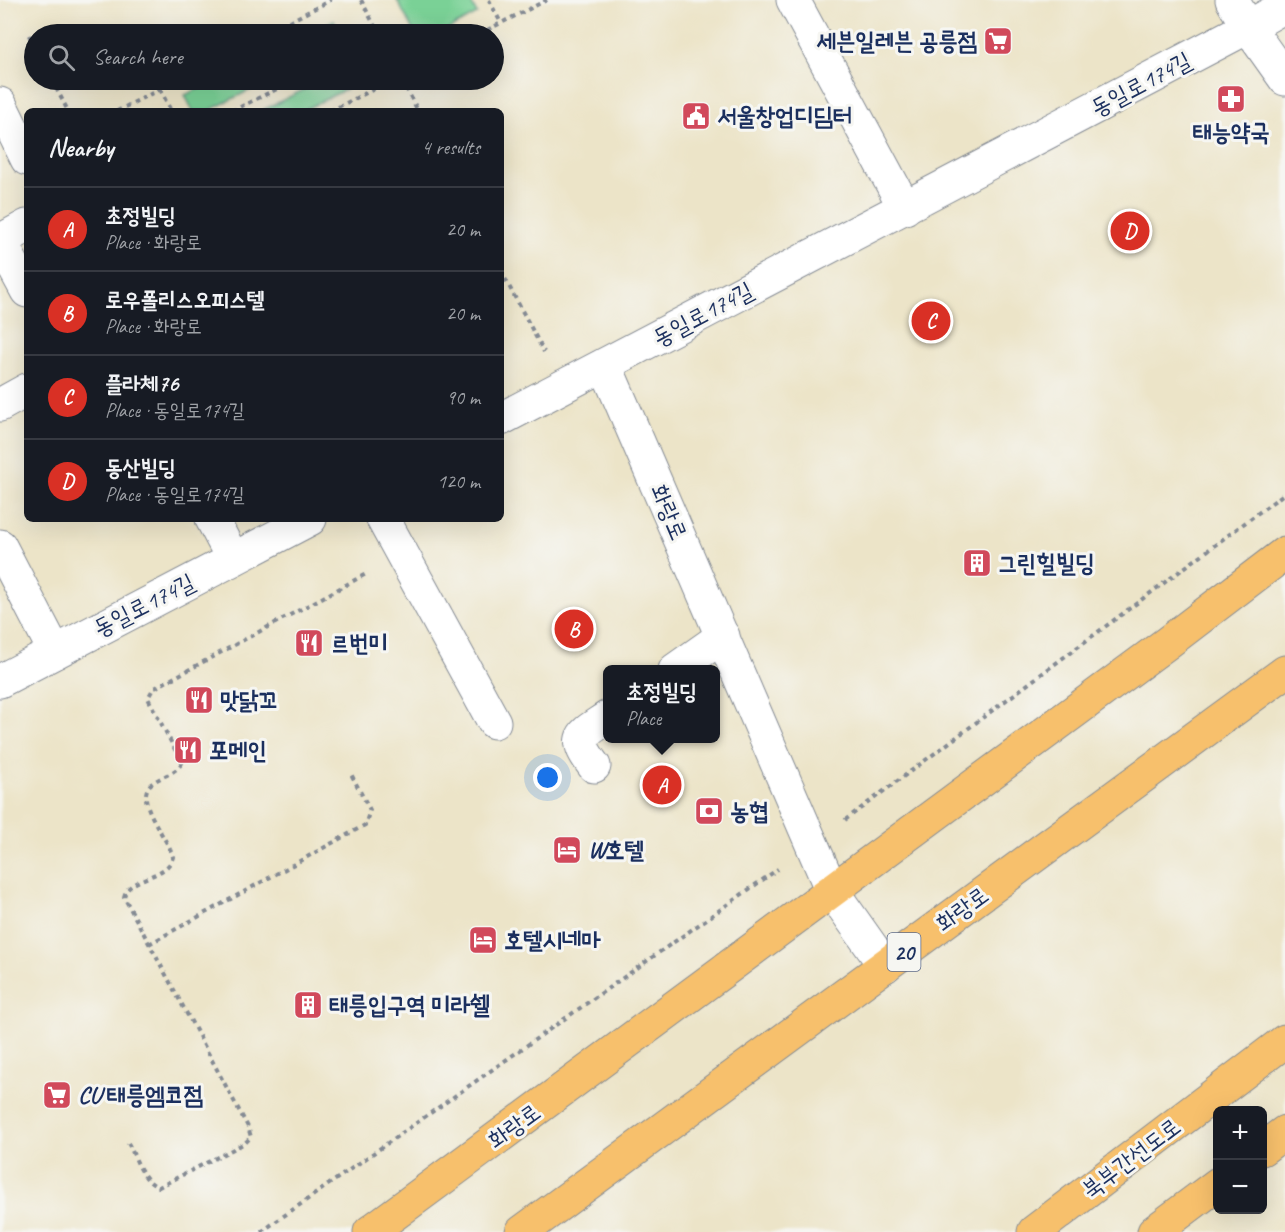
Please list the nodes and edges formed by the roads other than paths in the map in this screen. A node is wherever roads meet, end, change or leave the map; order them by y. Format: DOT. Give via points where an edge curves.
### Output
graph roads {
  1 [pos="793,0"];
  2 [pos="1232,0"];
  3 [pos="1285,6"];
  4 [pos="1248,27"];
  5 [pos="1285,79"];
  6 [pos="0,104"];
  7 [pos="24,153"];
  8 [pos="905,208"];
  9 [pos="24,228"];
  10 [pos="0,241"];
  11 [pos="24,285"];
  12 [pos="605,365"];
  13 [pos="24,392"];
  14 [pos="0,405"];
  15 [pos="504,417"];
  16 [pos="214,522"];
  17 [pos="304,522"];
  18 [pos="385,522"];
  19 [pos="0,546"];
  20 [pos="1285,554"];
  21 [pos="234,559"];
  22 [pos="723,636"];
  23 [pos="55,652"];
  24 [pos="681,665"];
  25 [pos="1285,672"];
  26 [pos="0,681"];
  27 [pos="603,721"];
  28 [pos="494,722"];
  29 [pos="594,766"];
  30 [pos="832,891"];
  31 [pos="885,966"];
  32 [pos="1285,1041"];
  33 [pos="1285,1132"];
  34 [pos="1267,1146"];
  35 [pos="1213,1188"];
  36 [pos="370,1232"];
  37 [pos="522,1232"];
  38 [pos="1034,1232"];
  39 [pos="1154,1232"];
  1 -- 8 [label="street"];
  2 -- 4 [label="street"];
  3 -- 4 [label="street, 동일로174길"];
  4 -- 5 [label="street"];
  4 -- 8 [label="street, 동일로174길"];
  6 -- 7 [label="street"];
  8 -- 12 [label="street, 동일로174길"];
  9 -- 10 [label="street"];
  10 -- 11 [label="street"];
  12 -- 15 [label="street, 동일로174길"];
  12 -- 22 [label="street, 화랑로"];
  13 -- 14 [label="street"];
  16 -- 21 [label="street"];
  17 -- 21 [label="street, 동일로174길"];
  18 -- 28 [label="street"];
  19 -- 23 [label="street"];
  20 -- 30 [label="main road, 화랑로"];
  21 -- 23 [label="street, 동일로174길"];
  22 -- 24 [label="street"];
  22 -- 30 [label="street, 화랑로"];
  23 -- 26 [label="street, 동일로174길"];
  25 -- 31 [label="main road, 화랑로 / 20"];
  27 -- 29 [label="street" via="580,743"];
  30 -- 31 [label="street"];
  30 -- 36 [label="main road, 화랑로"];
  31 -- 37 [label="main road, 화랑로 / 20"];
  32 -- 38 [label="main road, 북부간선도로"];
  33 -- 34 [label="main road"];
  35 -- 39 [label="main road"];
}
